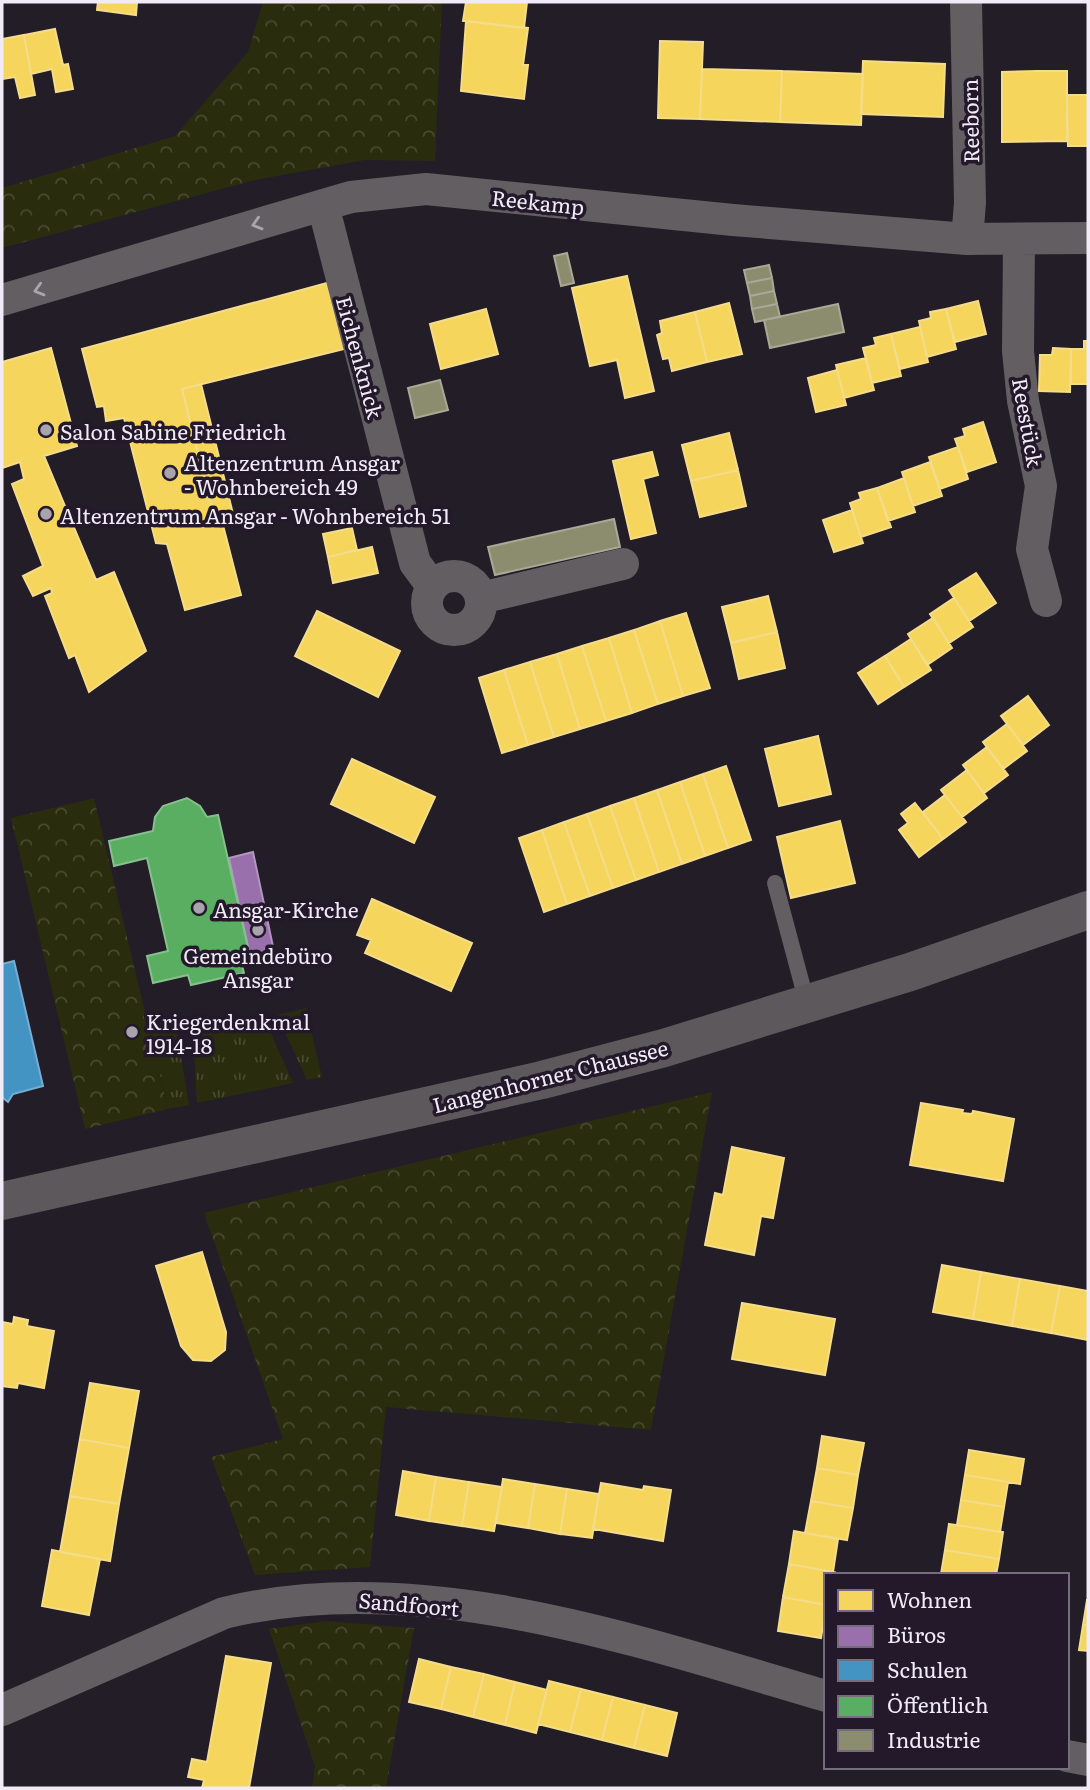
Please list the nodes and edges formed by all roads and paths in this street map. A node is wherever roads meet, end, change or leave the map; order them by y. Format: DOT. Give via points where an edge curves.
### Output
graph roads {
  1 [pos="966,2"];
  2 [pos="323,205"];
  3 [pos="1088,238"];
  4 [pos="967,239"];
  5 [pos="1019,241"];
  6 [pos="2,300"];
  7 [pos="623,564"];
  8 [pos="432,586"];
  9 [pos="481,598"];
  10 [pos="1046,601"];
  11 [pos="775,883"];
  12 [pos="1088,910"];
  13 [pos="807,1003"];
  14 [pos="2,1202"];
  15 [pos="824,1695"];
  16 [pos="2,1710"];
  17 [pos="1069,1756"];
  18 [pos="1088,1760"];
  1 -- 4 [label="street, Reeborn"];
  2 -- 4 [label="street, Reekamp" via="351,197 426,189"];
  2 -- 6 [label="street, Reekamp, one-way"];
  2 -- 8 [label="street, Eichenknick" via="415,563"];
  3 -- 5 [label="street, Reekamp"];
  4 -- 5 [label="street, Reekamp"];
  5 -- 10 [label="street, Reestück" via="1021,388 1041,486 1032,549"];
  7 -- 9 [label="street"];
  8 -- 9 [label="street" via="444,577 460,576 474,584"];
  8 -- 9 [label="street" via="428,612 447,629 472,623"];
  11 -- 13 [label="lane"];
  12 -- 13 [label="main road, Langenhorner Chaussee"];
  13 -- 14 [label="main road, Langenhorner Chaussee" via="542,1080"];
  15 -- 16 [label="street, Sandfoort" via="677,1651 528,1617 424,1602 325,1598 260,1605 211,1618"];
  17 -- 18 [label="street"];
}
